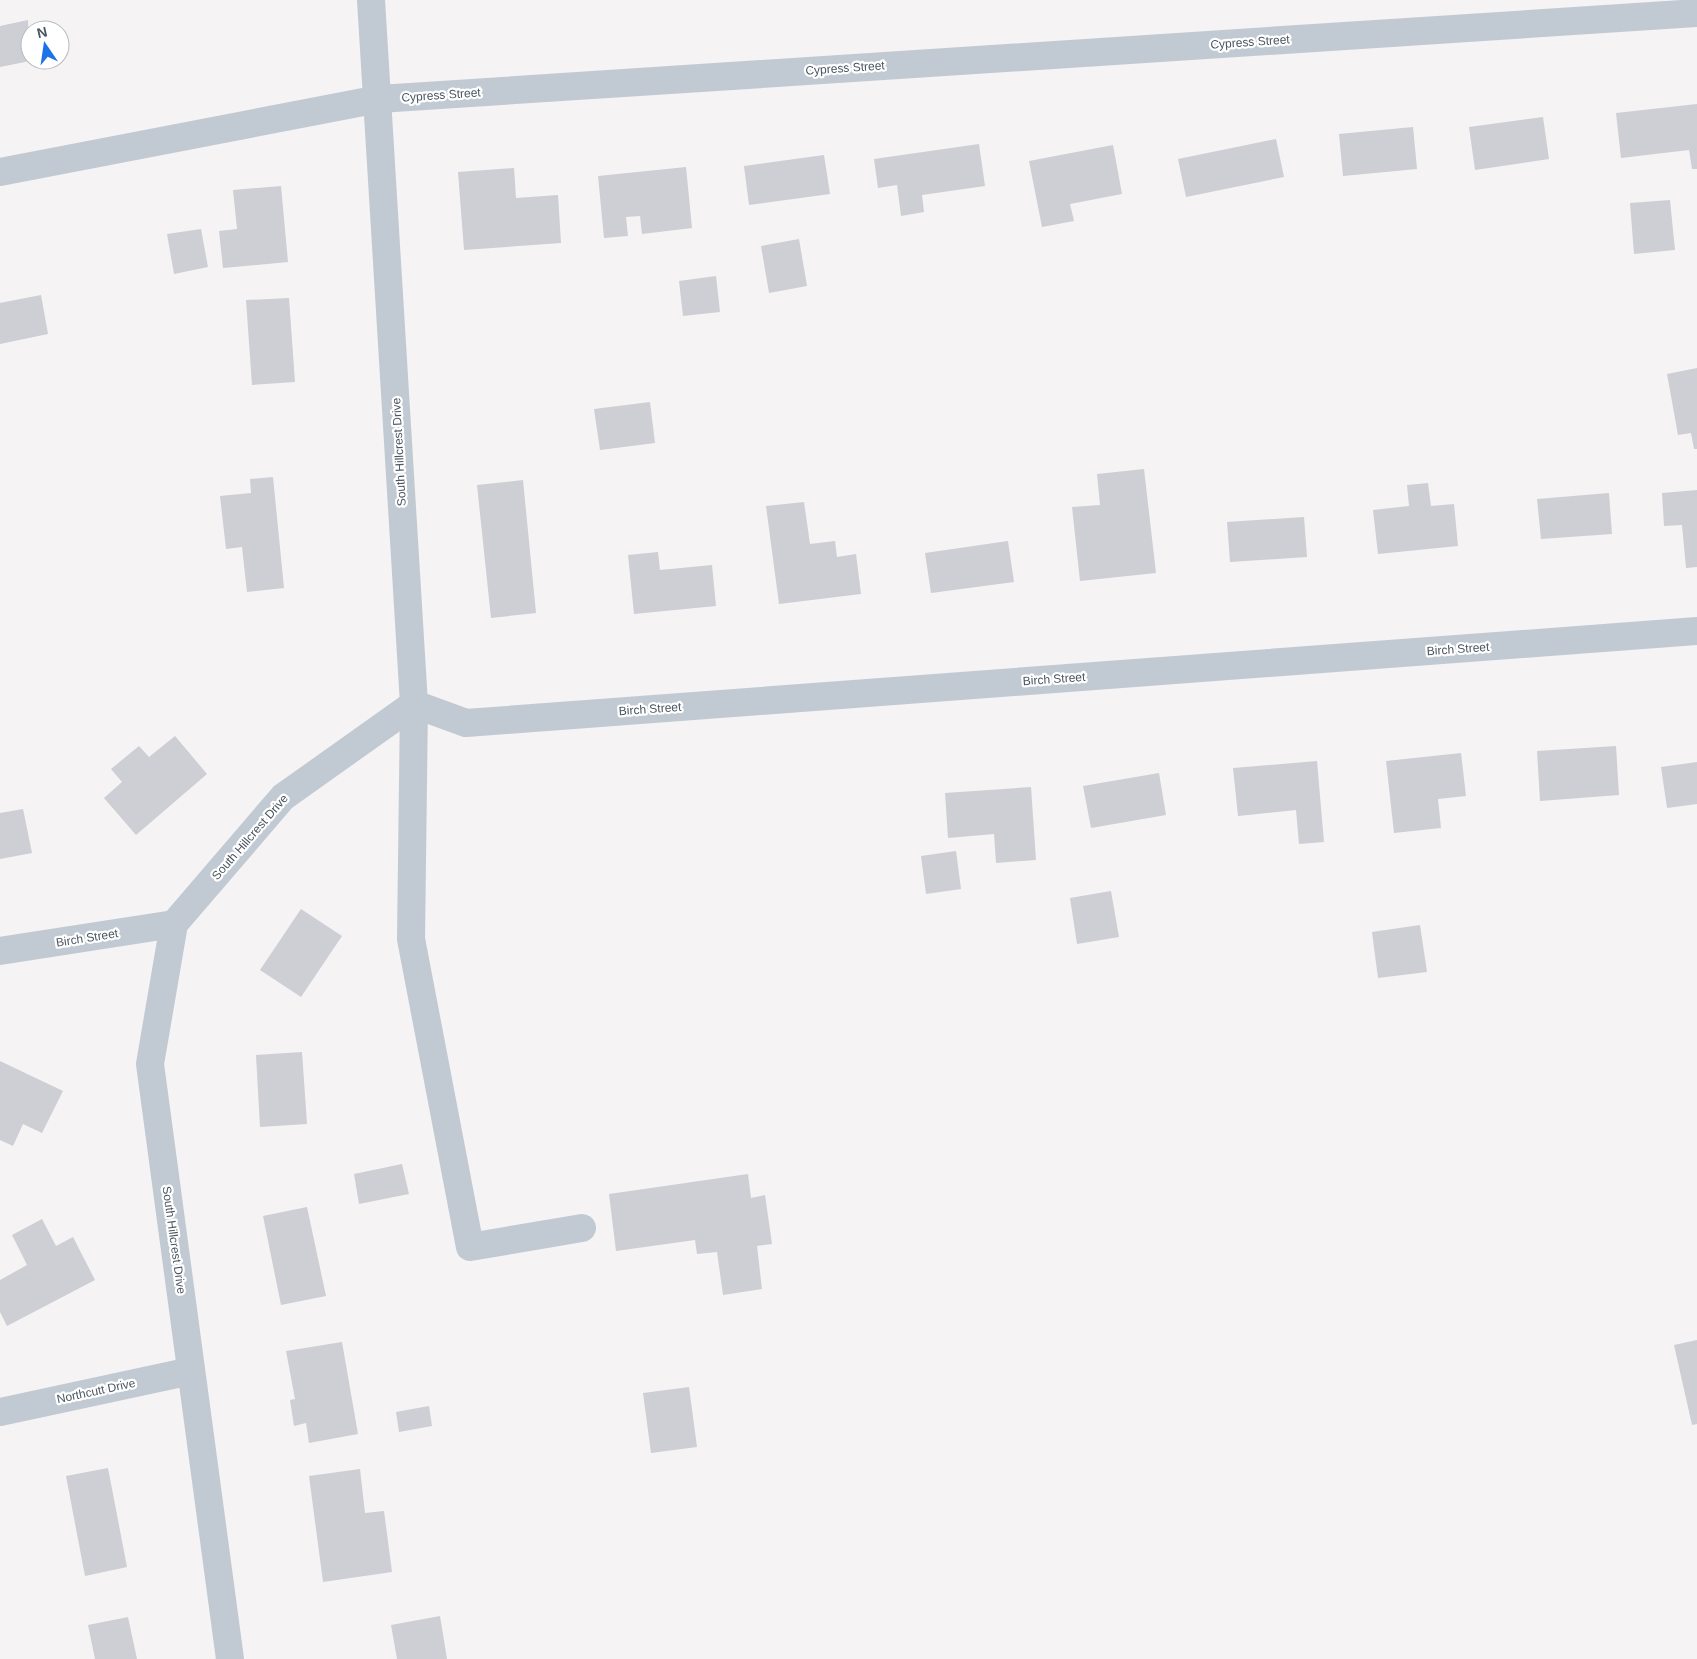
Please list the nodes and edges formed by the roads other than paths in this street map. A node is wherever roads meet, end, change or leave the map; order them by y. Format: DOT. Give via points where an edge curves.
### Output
graph roads {
  1 [pos="371,0"];
  2 [pos="1697,13"];
  3 [pos="379,99"];
  4 [pos="0,172"];
  5 [pos="1697,631"];
  6 [pos="414,704"];
  7 [pos="174,924"];
  8 [pos="0,951"];
  9 [pos="582,1228"];
  10 [pos="191,1371"];
  11 [pos="0,1412"];
  12 [pos="230,1659"];
  1 -- 3 [label="street, South Hillcrest Drive"];
  2 -- 3 [label="street, Cypress Street"];
  3 -- 4 [label="street, Cypress Street"];
  3 -- 6 [label="street, South Hillcrest Drive"];
  5 -- 6 [label="street, Birch Street" via="466,723"];
  6 -- 7 [label="street, South Hillcrest Drive" via="283,797"];
  6 -- 9 [label="street" via="411,939 470,1247"];
  7 -- 8 [label="street, Birch Street"];
  7 -- 10 [label="street, South Hillcrest Drive" via="150,1064"];
  10 -- 11 [label="street, Northcutt Drive"];
  10 -- 12 [label="street, South Hillcrest Drive"];
}
